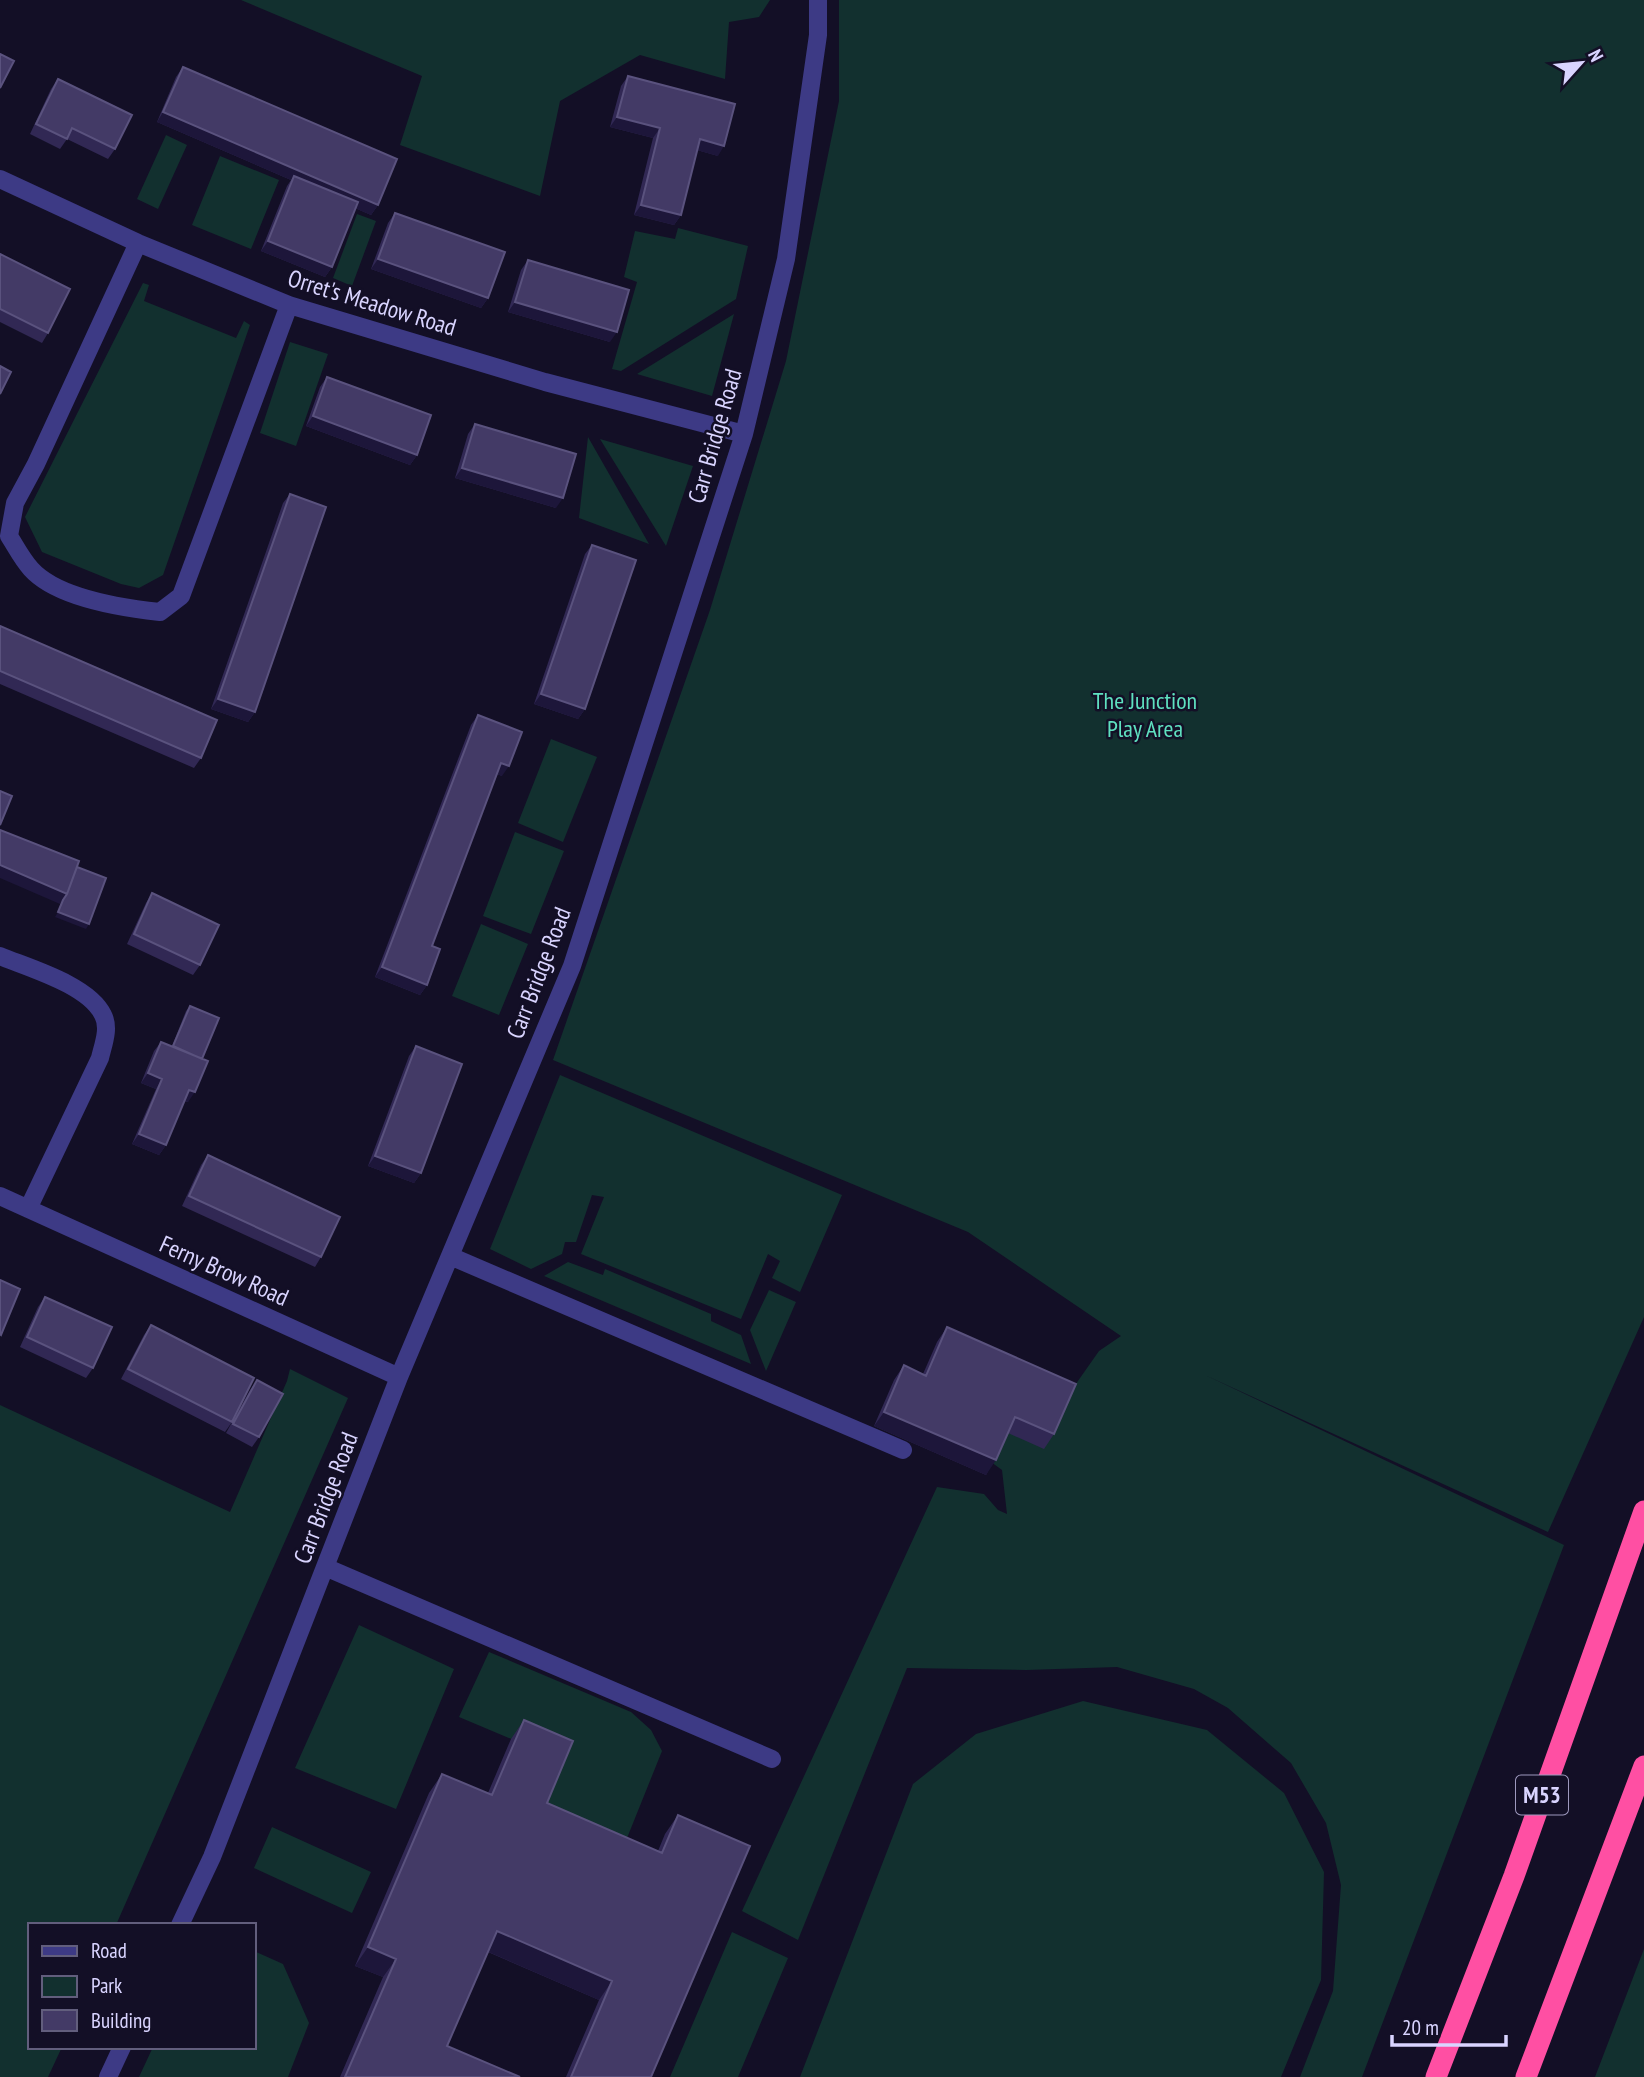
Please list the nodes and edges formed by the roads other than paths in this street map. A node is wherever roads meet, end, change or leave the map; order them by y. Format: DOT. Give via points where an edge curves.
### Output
graph roads {
  1 [pos="818,0"];
  2 [pos="0,179"];
  3 [pos="138,243"];
  4 [pos="289,305"];
  5 [pos="744,434"];
  6 [pos="0,956"];
  7 [pos="0,1196"];
  8 [pos="28,1209"];
  9 [pos="450,1256"];
  10 [pos="399,1377"];
  11 [pos="903,1450"];
  12 [pos="1644,1511"];
  13 [pos="325,1567"];
  14 [pos="772,1759"];
  15 [pos="1644,1766"];
  16 [pos="181,1923"];
  17 [pos="121,2049"];
  18 [pos="108,2077"];
  19 [pos="1436,2077"];
  20 [pos="1526,2077"];
  1 -- 5 [label="street, Carr Bridge Road" via="818,35 786,259"];
  2 -- 3 [label="street, Orret's Meadow Road"];
  3 -- 4 [label="street, Orret's Meadow Road"];
  3 -- 4 [label="street" via="15,503 9,536 32,570 60,589 99,603 160,612 181,597"];
  4 -- 5 [label="street, Orret's Meadow Road" via="545,382"];
  5 -- 9 [label="street, Carr Bridge Road" via="572,966"];
  6 -- 8 [label="street" via="71,986 91,998 104,1016 106,1036 100,1058"];
  7 -- 8 [label="street, Ferny Brow Road"];
  8 -- 10 [label="street, Ferny Brow Road"];
  9 -- 10 [label="street, Carr Bridge Road"];
  9 -- 11 [label="street"];
  10 -- 13 [label="street, Carr Bridge Road"];
  12 -- 19 [label="highway, M53" via="1514,1875"];
  13 -- 14 [label="street"];
  13 -- 16 [label="street, Carr Bridge Road" via="212,1857"];
  15 -- 20 [label="highway"];
  17 -- 18 [label="street"];
}
